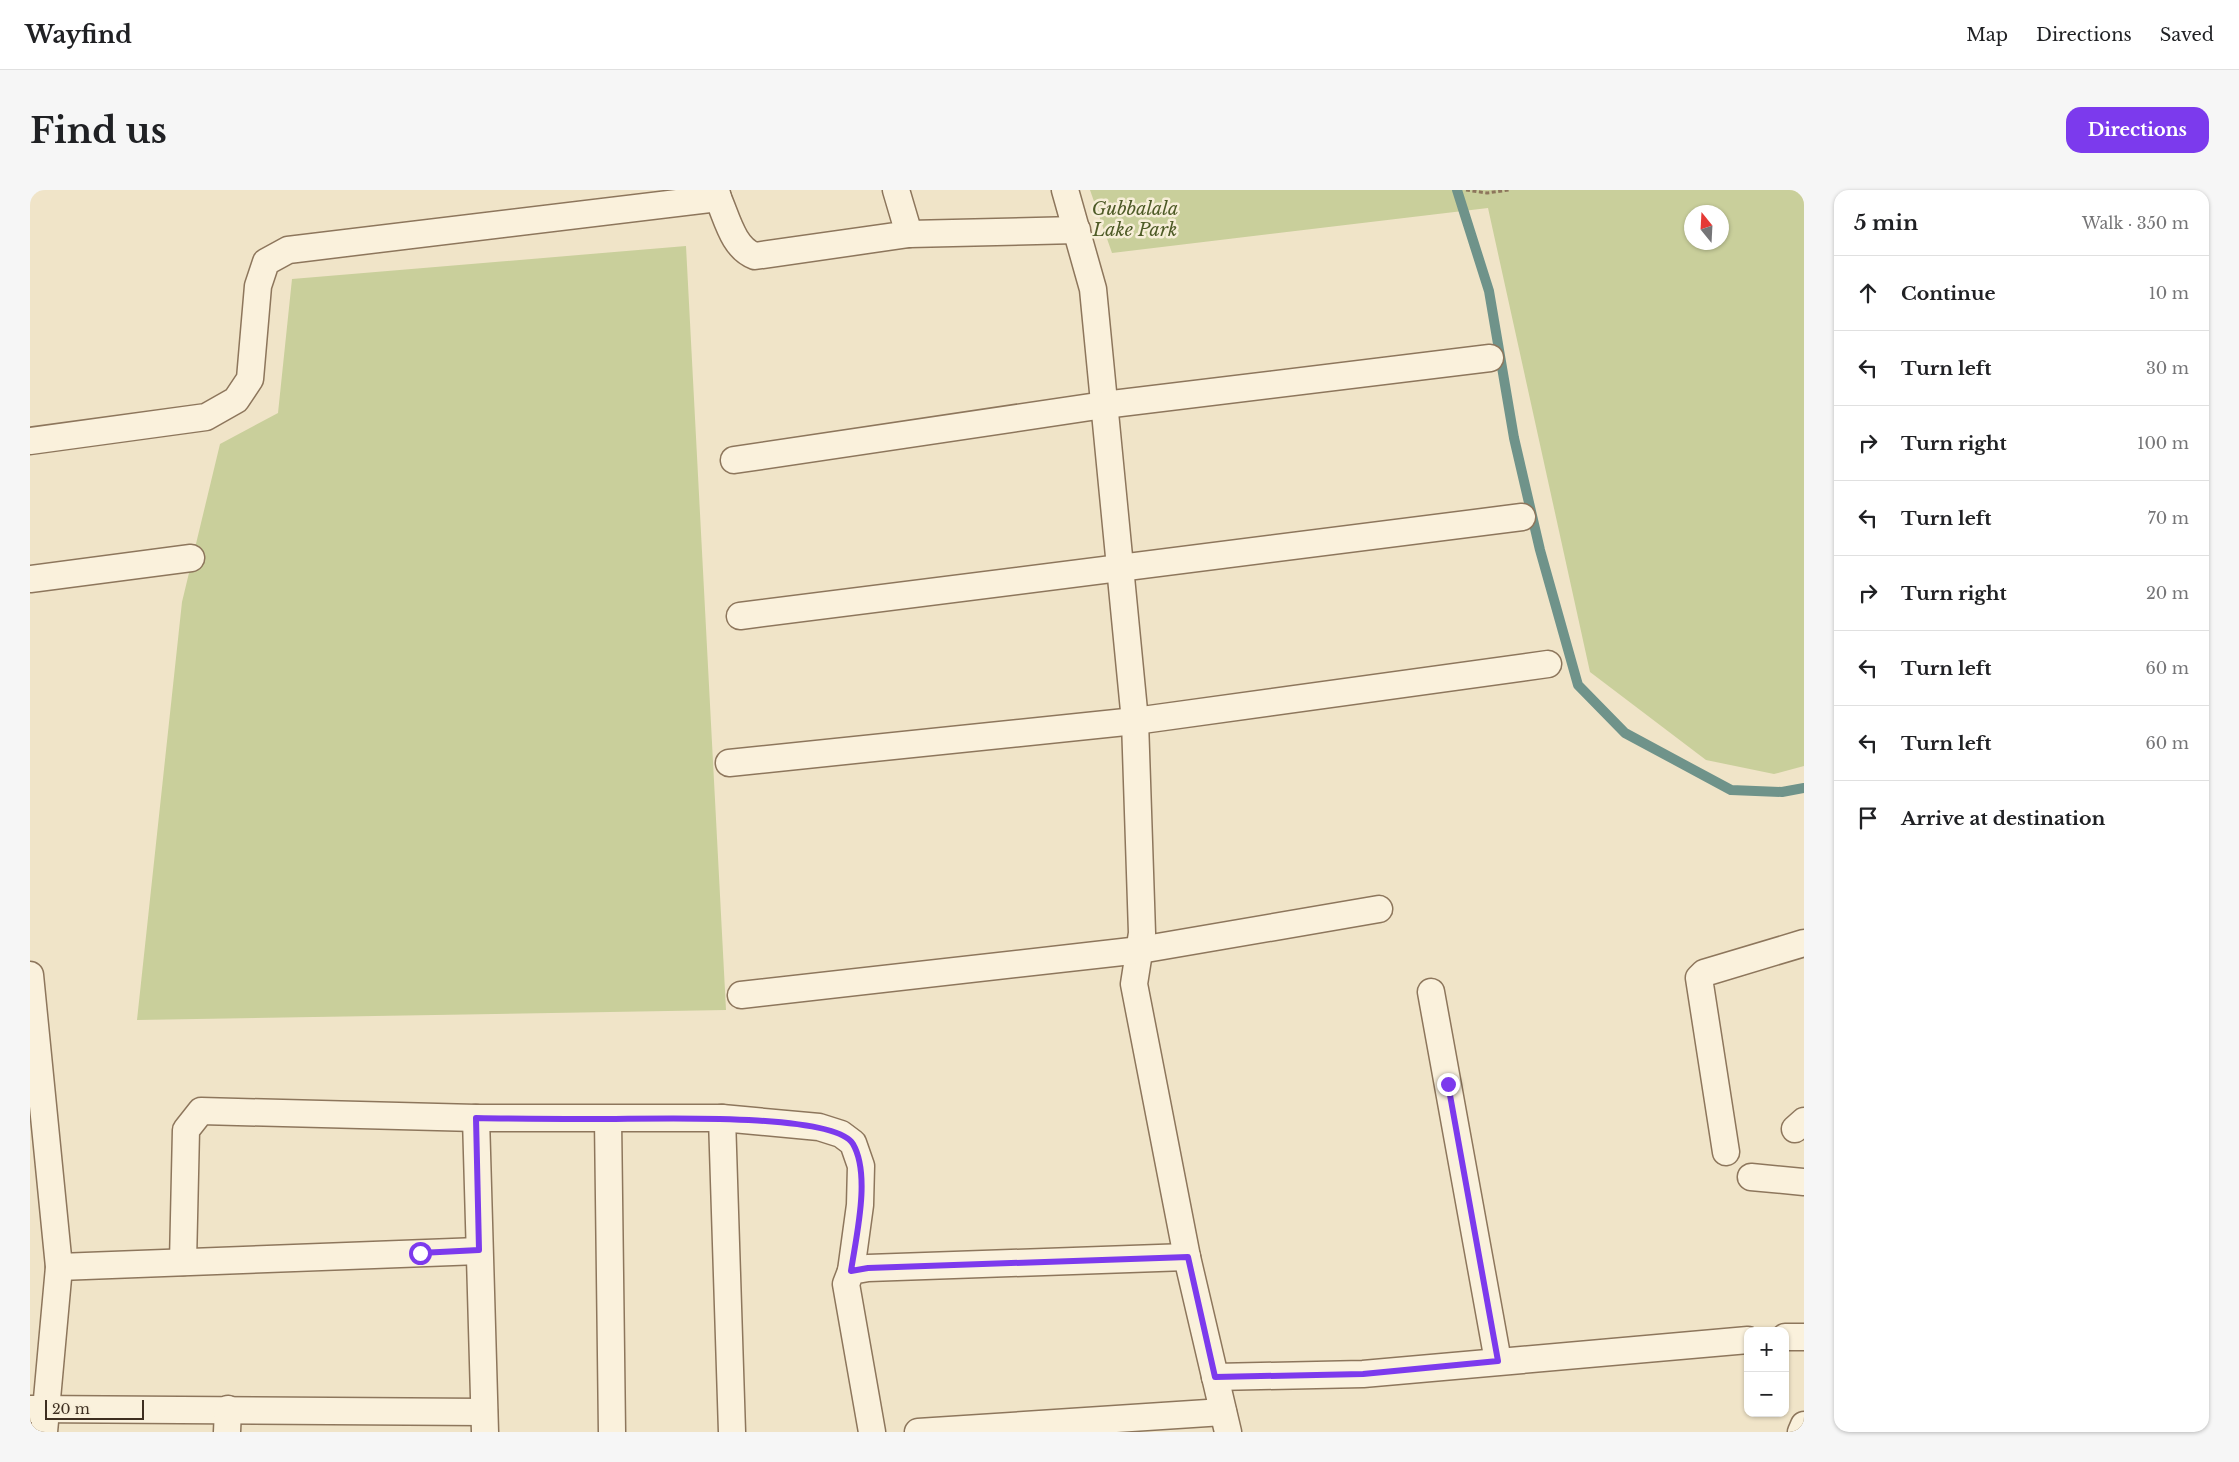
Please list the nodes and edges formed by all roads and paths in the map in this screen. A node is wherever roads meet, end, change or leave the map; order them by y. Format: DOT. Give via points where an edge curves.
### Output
graph roads {
  1 [pos="896,190"];
  2 [pos="1065,190"];
  3 [pos="1466,190"];
  4 [pos="1509,190"];
  5 [pos="717,194"];
  6 [pos="1077,230"];
  7 [pos="909,234"];
  8 [pos="1490,358"];
  9 [pos="1104,405"];
  10 [pos="30,441"];
  11 [pos="734,460"];
  12 [pos="1522,517"];
  13 [pos="191,558"];
  14 [pos="1120,568"];
  15 [pos="30,579"];
  16 [pos="740,616"];
  17 [pos="1548,664"];
  18 [pos="1136,720"];
  19 [pos="729,763"];
  20 [pos="1379,909"];
  21 [pos="1804,943"];
  22 [pos="1140,950"];
  23 [pos="30,974"];
  24 [pos="1431,992"];
  25 [pos="741,995"];
  26 [pos="476,1118"];
  27 [pos="722,1118"];
  28 [pos="608,1119"];
  29 [pos="1726,1152"];
  30 [pos="1751,1177"];
  31 [pos="1804,1182"];
  32 [pos="479,1250"];
  33 [pos="1188,1257"];
  34 [pos="183,1262"];
  35 [pos="60,1267"];
  36 [pos="851,1271"];
  37 [pos="1789,1337"];
  38 [pos="1804,1337"];
  39 [pos="1744,1340"];
  40 [pos="1498,1361"];
  41 [pos="1215,1377"];
  42 [pos="40,1416"];
  43 [pos="228,1421"];
  44 [pos="485,1422"];
  45 [pos="1225,1422"];
  46 [pos="1804,1425"];
  47 [pos="612,1432"];
  48 [pos="732,1432"];
  49 [pos="872,1432"];
  50 [pos="918,1432"];
  51 [pos="1801,1432"];
  1 -- 7 [label="street"];
  2 -- 6 [label="street"];
  3 -- 4 [label="path"];
  5 -- 7 [label="street" via="738,244 755,256"];
  5 -- 10 [label="street" via="288,250 266,262 258,286 250,379 236,400 206,417"];
  6 -- 7 [label="street"];
  6 -- 9 [label="street" via="1093,289"];
  8 -- 9 [label="street"];
  9 -- 11 [label="street"];
  9 -- 14 [label="street"];
  12 -- 14 [label="street"];
  13 -- 15 [label="street"];
  14 -- 16 [label="street"];
  14 -- 18 [label="street"];
  17 -- 18 [label="street"];
  18 -- 19 [label="street"];
  18 -- 22 [label="street"];
  20 -- 22 [label="street"];
  21 -- 29 [label="street" via="1704,973 1699,978"];
  22 -- 25 [label="street"];
  22 -- 33 [label="street" via="1134,984"];
  23 -- 35 [label="street"];
  24 -- 40 [label="street"];
  26 -- 28 [label="street"];
  26 -- 32 [label="street"];
  26 -- 34 [label="street" via="201,1111 186,1130"];
  27 -- 28 [label="street"];
  27 -- 36 [label="street" via="819,1127 841,1134 853,1143 861,1166 860,1205"];
  27 -- 48 [label="street"];
  28 -- 47 [label="street"];
  30 -- 31 [label="street"];
  32 -- 34 [label="street"];
  32 -- 44 [label="street"];
  33 -- 36 [label="street"];
  33 -- 41 [label="street"];
  34 -- 35 [label="street"];
  35 -- 42 [label="street"];
  36 -- 49 [label="street" via="846,1284"];
  37 -- 38 [label="street"];
  39 -- 40 [label="street"];
  40 -- 41 [label="street" via="1363,1374"];
  41 -- 45 [label="street"];
  42 -- 43 [label="street"];
  43 -- 44 [label="street"];
  45 -- 50 [label="street"];
  46 -- 51 [label="street"];
}
